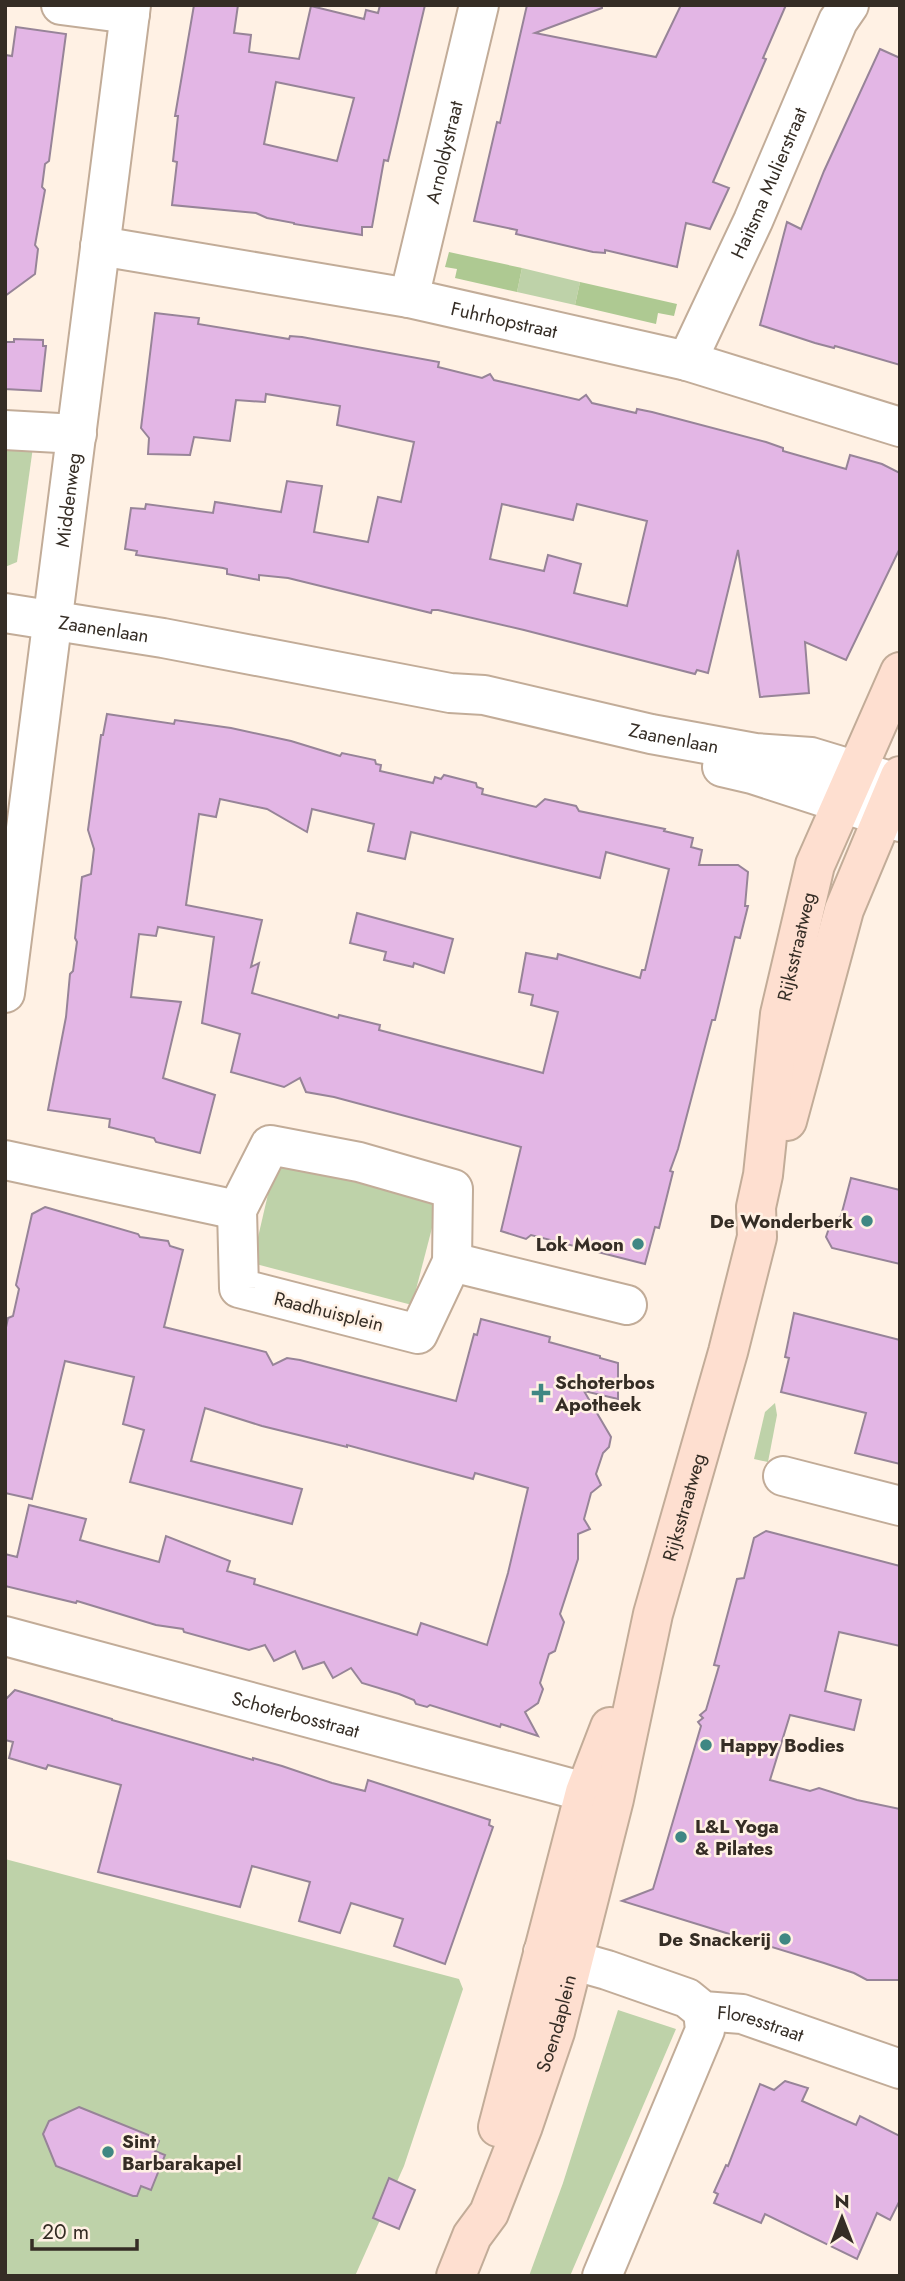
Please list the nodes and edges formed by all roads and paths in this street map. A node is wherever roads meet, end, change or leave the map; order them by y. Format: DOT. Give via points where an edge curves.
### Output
graph roads {
  1 [pos="61,5"];
  2 [pos="479,5"];
  3 [pos="849,5"];
  4 [pos="130,10"];
  5 [pos="100,246"];
  6 [pos="409,298"];
  7 [pos="687,361"];
  8 [pos="900,427"];
  9 [pos="5,430"];
  10 [pos="77,434"];
  11 [pos="5,613"];
  12 [pos="53,620"];
  13 [pos="900,672"];
  14 [pos="849,787"];
  15 [pos="896,796"];
  16 [pos="5,993"];
  17 [pos="5,1160"];
  18 [pos="237,1210"];
  19 [pos="757,1237"];
  20 [pos="452,1262"];
  21 [pos="627,1305"];
  22 [pos="783,1476"];
  23 [pos="900,1506"];
  24 [pos="5,1636"];
  25 [pos="599,1795"];
  26 [pos="558,1956"];
  27 [pos="703,2011"];
  28 [pos="900,2069"];
  29 [pos="456,2276"];
  30 [pos="602,2276"];
  1 -- 4 [label="street"];
  2 -- 6 [label="street, Arnoldystraat"];
  3 -- 7 [label="street, Haitsma Mulierstraat"];
  4 -- 5 [label="street, Middenweg"];
  5 -- 6 [label="street, Fuhrhopstraat"];
  5 -- 10 [label="street, Middenweg"];
  6 -- 7 [label="street, Fuhrhopstraat"];
  7 -- 8 [label="street, Fuhrhopstraat"];
  9 -- 10 [label="street"];
  10 -- 12 [label="street, Middenweg"];
  11 -- 12 [label="street, Zaanenlaan"];
  12 -- 14 [label="street, Zaanenlaan" via="450,694 484,695 651,734 811,757"];
  12 -- 16 [label="street, Middenweg"];
  13 -- 14 [label="main road, Rijksstraatweg"];
  14 -- 15 [label="street, Zaanenlaan"];
  14 -- 19 [label="main road, Rijksstraatweg" via="815,864 780,1014 756,1207"];
  15 -- 19 [label="main road, Rijksstraatweg" via="844,910 787,1121 773,1210"];
  17 -- 18 [label="street"];
  18 -- 20 [label="street, Raadhuisplein" via="270,1145 359,1162 453,1189"];
  18 -- 20 [label="street, Raadhuisplein" via="239,1288 418,1334"];
  19 -- 25 [label="main road, Rijksstraatweg"];
  20 -- 21 [label="street"];
  22 -- 23 [label="street"];
  24 -- 25 [label="street, Schoterbosstraat"];
  25 -- 26 [label="main road, Soendaplein"];
  26 -- 27 [label="street, Floresstraat" via="687,1998"];
  26 -- 29 [label="main road, Soendaplein" via="502,2116 473,2208 472,2236"];
  27 -- 28 [label="street, Floresstraat" via="742,2014"];
  27 -- 30 [label="street" via="705,2030"];
}
